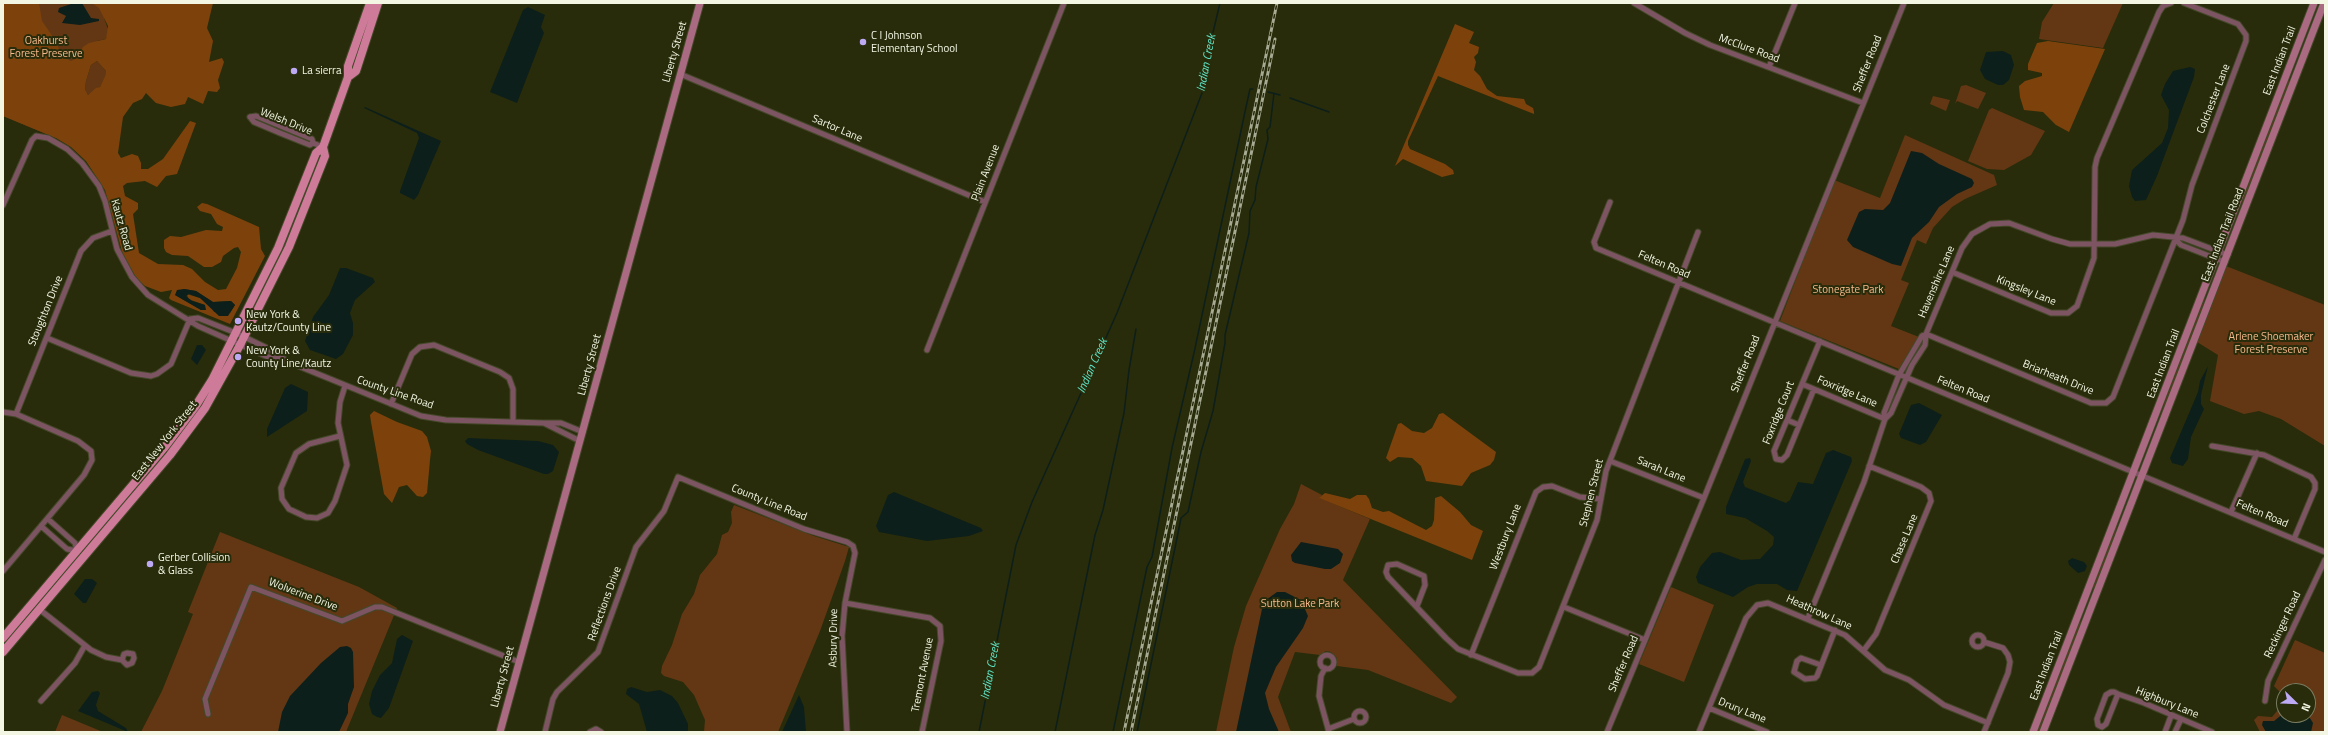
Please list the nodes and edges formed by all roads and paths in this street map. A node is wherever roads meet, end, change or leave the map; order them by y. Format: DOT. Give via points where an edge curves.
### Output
graph roads {
  1 [pos="370,3"];
  2 [pos="378,3"];
  3 [pos="700,3"];
  4 [pos="1064,3"];
  5 [pos="1634,3"];
  6 [pos="1795,3"];
  7 [pos="1904,3"];
  8 [pos="2171,3"];
  9 [pos="2184,3"];
  10 [pos="2314,3"];
  11 [pos="2324,3"];
  12 [pos="1769,67"];
  13 [pos="2288,70"];
  14 [pos="2297,73"];
  15 [pos="680,74"];
  16 [pos="348,77"];
  17 [pos="1862,103"];
  18 [pos="313,143"];
  19 [pos="323,147"];
  20 [pos="985,202"];
  21 [pos="1610,202"];
  22 [pos="3,205"];
  23 [pos="112,231"];
  24 [pos="1698,232"];
  25 [pos="2175,239"];
  26 [pos="2095,245"];
  27 [pos="2217,255"];
  28 [pos="2226,258"];
  29 [pos="1952,272"];
  30 [pos="1678,282"];
  31 [pos="190,319"];
  32 [pos="1774,322"];
  33 [pos="1926,334"];
  34 [pos="234,337"];
  35 [pos="47,338"];
  36 [pos="242,341"];
  37 [pos="1820,341"];
  38 [pos="927,350"];
  39 [pos="291,363"];
  40 [pos="1899,375"];
  41 [pos="1906,378"];
  42 [pos="1802,384"];
  43 [pos="345,386"];
  44 [pos="1814,389"];
  45 [pos="391,404"];
  46 [pos="3,412"];
  47 [pos="16,414"];
  48 [pos="1885,419"];
  49 [pos="1787,420"];
  50 [pos="513,422"];
  51 [pos="544,423"];
  52 [pos="1799,425"];
  53 [pos="583,432"];
  54 [pos="340,436"];
  55 [pos="580,441"];
  56 [pos="2212,446"];
  57 [pos="2257,453"];
  58 [pos="1610,461"];
  59 [pos="1869,466"];
  60 [pos="2134,472"];
  61 [pos="2143,475"];
  62 [pos="678,477"];
  63 [pos="1704,498"];
  64 [pos="1601,499"];
  65 [pos="2232,512"];
  66 [pos="48,519"];
  67 [pos="41,526"];
  68 [pos="2294,539"];
  69 [pos="853,546"];
  70 [pos="77,551"];
  71 [pos="2325,552"];
  72 [pos="84,557"];
  73 [pos="2325,560"];
  74 [pos="3,572"];
  75 [pos="845,603"];
  76 [pos="1417,606"];
  77 [pos="1564,608"];
  78 [pos="39,609"];
  79 [pos="1808,618"];
  80 [pos="1836,630"];
  81 [pos="3,638"];
  82 [pos="1645,640"];
  83 [pos="1984,642"];
  84 [pos="84,647"];
  85 [pos="1864,650"];
  86 [pos="3,652"];
  87 [pos="1471,655"];
  88 [pos="122,660"];
  89 [pos="519,662"];
  90 [pos="1821,665"];
  91 [pos="1325,668"];
  92 [pos="2116,693"];
  93 [pos="41,701"];
  94 [pos="2265,701"];
  95 [pos="1708,708"];
  96 [pos="208,714"];
  97 [pos="2171,716"];
  98 [pos="1354,719"];
  99 [pos="2181,720"];
  100 [pos="1988,723"];
  101 [pos="1329,730"];
  102 [pos="500,732"];
  103 [pos="545,732"];
  104 [pos="590,732"];
  105 [pos="601,732"];
  106 [pos="847,732"];
  107 [pos="922,732"];
  108 [pos="1607,732"];
  109 [pos="1699,732"];
  110 [pos="1767,732"];
  111 [pos="1984,732"];
  112 [pos="2033,732"];
  113 [pos="2043,732"];
  114 [pos="2165,732"];
  115 [pos="2176,732"];
  116 [pos="2212,732"];
  1 -- 16 [label="main road, East New York Street" via="348,66"];
  2 -- 16 [label="main road, East New York Street" via="356,71"];
  3 -- 15 [label="main road, Liberty Street"];
  4 -- 20 [label="street, Plain Avenue"];
  5 -- 12 [label="street, McClure Road" via="1698,40"];
  6 -- 12 [label="street"];
  7 -- 17 [label="street, Sheffer Road"];
  8 -- 26 [label="street" via="2159,12 2097,158"];
  9 -- 25 [label="street, Colchester Lane" via="2238,24 2246,35 2246,41 2192,185"];
  10 -- 13 [label="main road, East Indian Trail"];
  11 -- 14 [label="main road, East Indian Trail Road"];
  12 -- 17 [label="street, McClure Road"];
  13 -- 14 [label="main road"];
  13 -- 27 [label="main road, East Indian Trail"];
  14 -- 28 [label="main road, East Indian Trail Road"];
  15 -- 20 [label="street, Sartor Lane"];
  15 -- 53 [label="main road, Liberty Street"];
  16 -- 19 [label="main road, East New York Street"];
  17 -- 32 [label="street, Sheffer Road"];
  18 -- 18 [label="street, Welsh Drive" via="312,139 256,116 250,117 260,125 310,145"];
  18 -- 19 [label="street, Welsh Drive"];
  19 -- 34 [label="main road, East New York Street" via="316,153 278,248"];
  19 -- 36 [label="main road, East New York Street" via="325,156 304,212"];
  20 -- 38 [label="street, Plain Avenue"];
  21 -- 30 [label="street, Felten Road" via="1594,246"];
  22 -- 23 [label="street, Kautz Road" via="32,140 36,136 48,138 67,149 91,173 105,201"];
  23 -- 31 [label="street, Kautz Road" via="122,262 140,287 155,300"];
  23 -- 35 [label="street, Stoughton Drive" via="92,238 81,251"];
  24 -- 30 [label="street, Stephen Street"];
  25 -- 26 [label="street, Havenshire Lane" via="2153,236 2121,243"];
  25 -- 27 [label="street, Havenshire Lane" via="2183,238"];
  25 -- 33 [label="street, Briarheath Drive" via="2117,391 2106,403 2091,403"];
  26 -- 29 [label="street, Havenshire Lane" via="2061,242 2009,223 1990,224 1976,231 1966,241"];
  26 -- 29 [label="street, Kingsley Lane" via="2093,265 2077,306 2068,313 2051,313"];
  27 -- 28 [label="street, Havenshire Lane"];
  27 -- 60 [label="main road, East Indian Trail"];
  28 -- 61 [label="main road, East Indian Trail Road"];
  29 -- 33 [label="street, Havenshire Lane"];
  30 -- 32 [label="street, Felten Road"];
  30 -- 58 [label="street, Stephen Street"];
  31 -- 34 [label="street, Kautz Road" via="198,326"];
  31 -- 34 [label="street, Kautz Road" via="198,318"];
  31 -- 35 [label="street" via="171,364 165,370 151,376 131,374"];
  32 -- 37 [label="street, Felten Road"];
  32 -- 63 [label="street, Sheffer Road"];
  33 -- 40 [label="street, Havenshire Lane" via="1922,336"];
  33 -- 41 [label="street, Havenshire Lane" via="1925,345 1914,360"];
  34 -- 36 [label="street, Kautz Road"];
  34 -- 36 [label="street, Kautz Road"];
  34 -- 70 [label="main road, East New York Street" via="208,386 182,425"];
  35 -- 47 [label="street, Stoughton Drive"];
  36 -- 39 [label="street, County Line Road" via="268,357"];
  36 -- 39 [label="street, County Line Road" via="268,348"];
  36 -- 72 [label="main road, East New York Street" via="212,397 188,433"];
  37 -- 40 [label="street, Felten Road"];
  37 -- 42 [label="street, Foxridge Court"];
  39 -- 43 [label="street, County Line Road"];
  40 -- 41 [label="street, Felten Road"];
  40 -- 48 [label="street, Havenshire Lane" via="1884,413"];
  41 -- 48 [label="street, Havenshire Lane" via="1891,413"];
  41 -- 60 [label="street, Felten Road"];
  42 -- 44 [label="street, Foxridge Lane"];
  42 -- 49 [label="street, Foxridge Court"];
  43 -- 45 [label="street, County Line Road"];
  43 -- 54 [label="street" via="338,414"];
  44 -- 48 [label="street, Foxridge Lane"];
  44 -- 52 [label="street, Foxridge Court"];
  45 -- 50 [label="street, County Line Road" via="420,416 446,420"];
  45 -- 50 [label="street" via="412,354 420,347 434,345 509,378 513,389"];
  46 -- 47 [label="street"];
  47 -- 66 [label="street" via="78,441 90,451 92,460 88,471"];
  48 -- 59 [label="street, Havenshire Lane"];
  49 -- 52 [label="street"];
  49 -- 52 [label="street, Foxridge Court" via="1774,451 1776,459 1785,458"];
  50 -- 51 [label="street, County Line Road"];
  51 -- 53 [label="street, County Line Road" via="560,423"];
  51 -- 55 [label="street, County Line Road"];
  53 -- 55 [label="main road, Liberty Street"];
  54 -- 54 [label="street" via="347,465 331,509 323,516 312,518 289,509 282,499 281,488 296,453 309,444"];
  55 -- 89 [label="main road, Liberty Street"];
  56 -- 57 [label="street"];
  57 -- 65 [label="street"];
  57 -- 68 [label="street" via="2303,472 2314,480 2313,494"];
  58 -- 63 [label="street, Sarah Lane"];
  58 -- 64 [label="street, Stephen Street" via="1602,484"];
  59 -- 79 [label="street, Havenshire Lane"];
  59 -- 85 [label="street, Chase Lane" via="1926,489 1931,501 1876,634"];
  60 -- 61 [label="street, Felten Road"];
  60 -- 112 [label="main road, East Indian Trail"];
  61 -- 65 [label="street, Felten Road"];
  61 -- 113 [label="main road, East Indian Trail"];
  62 -- 69 [label="street, County Line Road" via="804,529"];
  62 -- 103 [label="street, Reflections Drive" via="664,510 636,547 598,652 557,692"];
  63 -- 82 [label="street, Sheffer Road"];
  64 -- 77 [label="street, Stephen Street" via="1597,520"];
  64 -- 87 [label="street, Westbury Lane" via="1580,497 1552,486 1543,487 1536,492"];
  65 -- 68 [label="street, Felten Road"];
  66 -- 67 [label="street"];
  66 -- 70 [label="street" via="75,543"];
  67 -- 70 [label="street" via="67,549"];
  67 -- 74 [label="street"];
  68 -- 71 [label="street, Felten Road"];
  69 -- 75 [label="street, Asbury Drive"];
  70 -- 72 [label="street"];
  70 -- 81 [label="main road, East New York Street"];
  72 -- 78 [label="main road, East New York Street"];
  73 -- 94 [label="street, Reckinger Road" via="2268,681"];
  75 -- 106 [label="street, Asbury Drive" via="842,642"];
  75 -- 107 [label="street, Tremont Avenue" via="930,618 940,626 941,641"];
  76 -- 76 [label="street, Stephen Street" via="1425,585 1424,576 1397,564 1388,565 1388,577"];
  76 -- 87 [label="street, Stephen Street" via="1454,646"];
  77 -- 82 [label="street"];
  77 -- 87 [label="street, Stephen Street" via="1542,662 1532,673 1518,673"];
  78 -- 84 [label="street"];
  78 -- 86 [label="main road, East New York Street"];
  79 -- 80 [label="street, Heathrow Lane"];
  79 -- 95 [label="street, Heathrow Lane" via="1768,603 1753,608 1746,618"];
  80 -- 85 [label="street, Heathrow Lane"];
  80 -- 90 [label="street"];
  82 -- 108 [label="street, Sheffer Road"];
  83 -- 100 [label="street" via="2003,648 2010,662"];
  84 -- 88 [label="street" via="106,658"];
  84 -- 93 [label="street" via="75,663"];
  85 -- 100 [label="street, Heathrow Lane" via="1881,667 1909,680 1941,703"];
  89 -- 96 [label="street, Wolverine Drive" via="382,607 375,607 342,621 251,587 205,699"];
  89 -- 102 [label="main road, Liberty Street"];
  90 -- 90 [label="street" via="1801,658 1797,661 1794,672 1805,679 1813,679"];
  91 -- 101 [label="street" via="1321,676 1319,696"];
  92 -- 92 [label="street" via="2106,695 2097,719 2098,725 2102,727 2106,724"];
  92 -- 97 [label="street, Highbury Lane"];
  95 -- 109 [label="street, Heathrow Lane"];
  95 -- 110 [label="street, Drury Lane"];
  97 -- 99 [label="street, Highbury Lane"];
  97 -- 114 [label="street"];
  98 -- 101 [label="street"];
  99 -- 115 [label="street"];
  99 -- 116 [label="street, Highbury Lane"];
  100 -- 111 [label="street"];
  104 -- 105 [label="street" via="596,729"];
}
